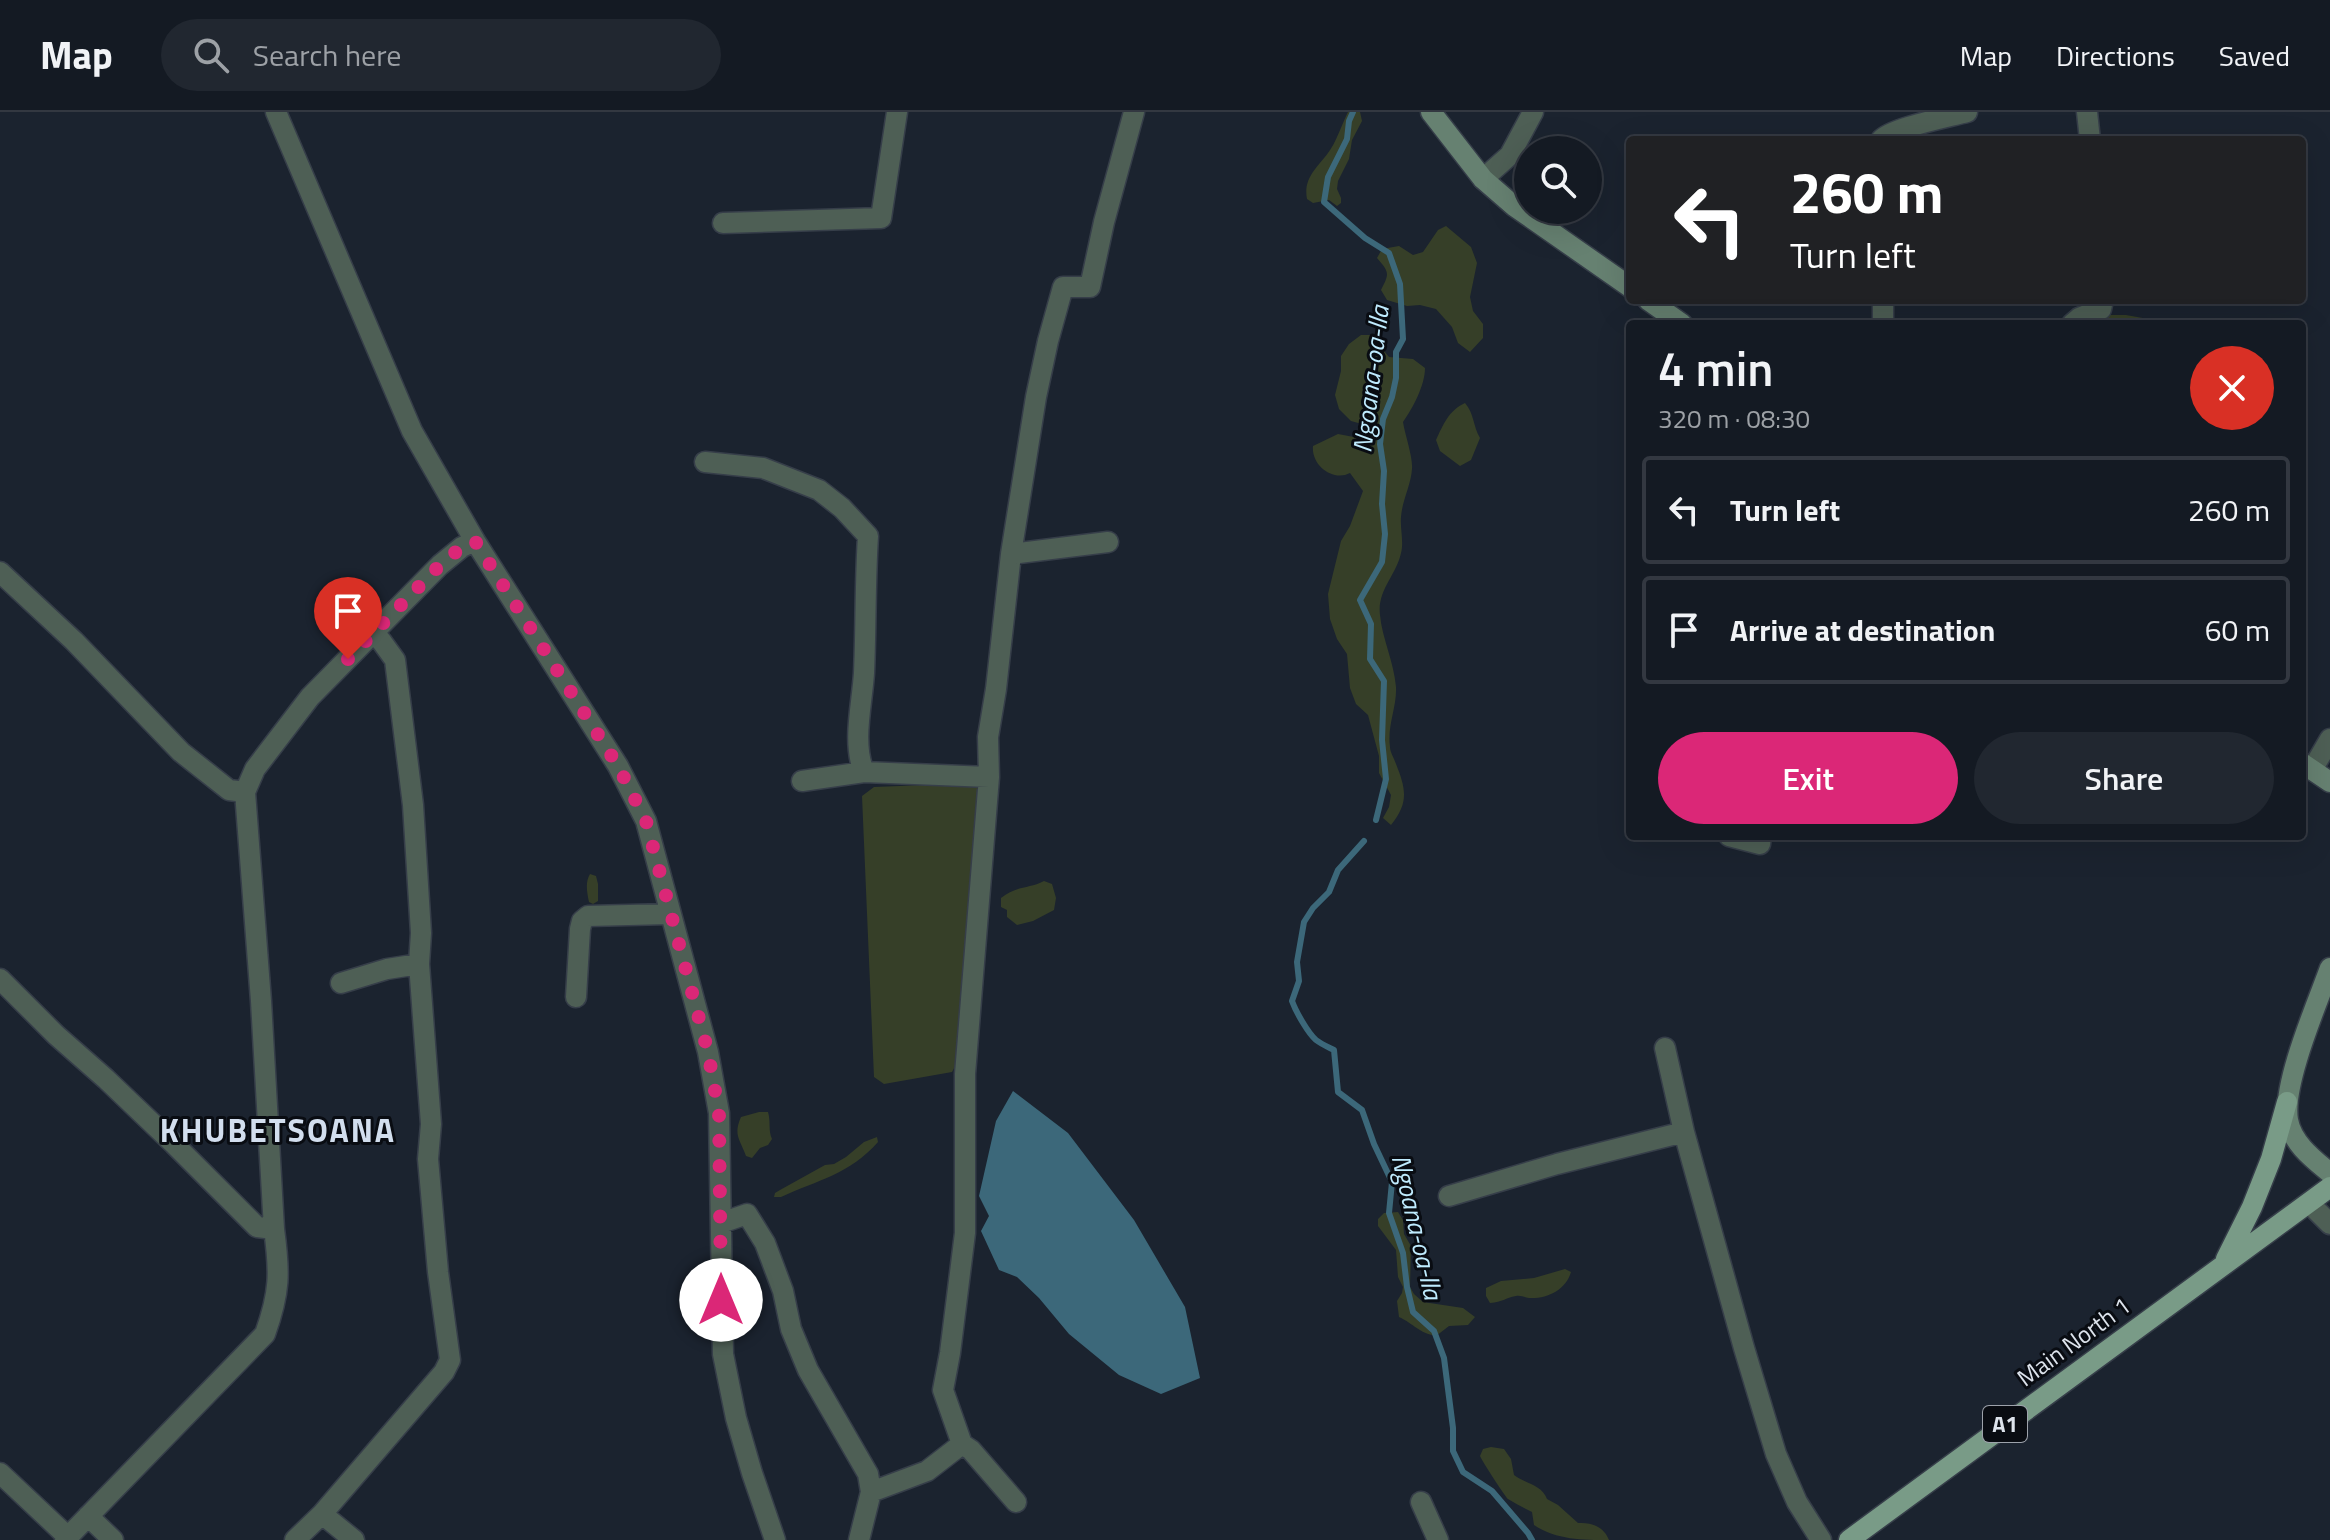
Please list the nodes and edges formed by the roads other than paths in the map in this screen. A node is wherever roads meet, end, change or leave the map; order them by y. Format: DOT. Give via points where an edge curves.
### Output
graph roads {
  1 [pos="276,112"];
  2 [pos="897,112"];
  3 [pos="1134,112"];
  4 [pos="1431,112"];
  5 [pos="1533,112"];
  6 [pos="1967,112"];
  7 [pos="2087,112"];
  8 [pos="1884,136"];
  9 [pos="2090,136"];
  10 [pos="1483,179"];
  11 [pos="723,223"];
  12 [pos="1626,284"];
  13 [pos="1654,304"];
  14 [pos="2102,304"];
  15 [pos="1676,320"];
  16 [pos="2077,320"];
  17 [pos="705,462"];
  18 [pos="475,541"];
  19 [pos="1108,542"];
  20 [pos="1011,554"];
  21 [pos="0,572"];
  22 [pos="373,632"];
  23 [pos="2330,739"];
  24 [pos="2307,766"];
  25 [pos="864,772"];
  26 [pos="989,777"];
  27 [pos="802,781"];
  28 [pos="2330,782"];
  29 [pos="245,792"];
  30 [pos="1744,840"];
  31 [pos="1760,840"];
  32 [pos="669,914"];
  33 [pos="419,964"];
  34 [pos="2330,968"];
  35 [pos="0,979"];
  36 [pos="341,983"];
  37 [pos="576,997"];
  38 [pos="1665,1048"];
  39 [pos="2287,1102"];
  40 [pos="1684,1132"];
  41 [pos="2330,1173"];
  42 [pos="2330,1187"];
  43 [pos="1449,1196"];
  44 [pos="2309,1203"];
  45 [pos="721,1223"];
  46 [pos="2330,1224"];
  47 [pos="274,1229"];
  48 [pos="2224,1263"];
  49 [pos="962,1444"];
  50 [pos="0,1473"];
  51 [pos="871,1492"];
  52 [pos="1016,1502"];
  53 [pos="1421,1502"];
  54 [pos="322,1514"];
  55 [pos="88,1516"];
  56 [pos="66,1538"];
  57 [pos="113,1540"];
  58 [pos="295,1540"];
  59 [pos="354,1540"];
  60 [pos="775,1540"];
  61 [pos="859,1540"];
  62 [pos="1438,1540"];
  63 [pos="1821,1540"];
  64 [pos="1849,1540"];
  1 -- 18 [label="street" via="412,431"];
  2 -- 11 [label="street" via="881,218"];
  3 -- 20 [label="street" via="1090,287 1063,287 1036,397"];
  4 -- 10 [label="main road"];
  5 -- 10 [label="street" via="1510,155"];
  6 -- 8 [label="street"];
  7 -- 9 [label="street"];
  10 -- 12 [label="main road"];
  13 -- 15 [label="main road"];
  14 -- 16 [label="street"];
  17 -- 25 [label="street" via="763,468 819,490 868,536 858,744"];
  18 -- 22 [label="street" via="440,565"];
  18 -- 32 [label="street" via="618,766 646,821"];
  19 -- 20 [label="street"];
  20 -- 26 [label="street" via="988,737"];
  21 -- 29 [label="street" via="181,752 229,790"];
  22 -- 29 [label="street" via="310,697 255,769"];
  22 -- 33 [label="street" via="395,660 413,805"];
  23 -- 24 [label="street"];
  24 -- 28 [label="main road"];
  25 -- 26 [label="street"];
  25 -- 27 [label="street"];
  26 -- 49 [label="street" via="965,1074 965,1233 943,1390"];
  29 -- 47 [label="street"];
  30 -- 31 [label="street"];
  32 -- 37 [label="street" via="588,916 582,921"];
  32 -- 45 [label="street" via="719,1113"];
  33 -- 36 [label="street"];
  33 -- 54 [label="street" via="431,1124 428,1159 450,1360"];
  34 -- 39 [label="main road"];
  35 -- 47 [label="street" via="257,1227"];
  38 -- 40 [label="street"];
  39 -- 41 [label="main road" via="2288,1121 2299,1145"];
  39 -- 48 [label="main road" via="2271,1159"];
  40 -- 43 [label="street"];
  40 -- 63 [label="street" via="1776,1454"];
  42 -- 44 [label="main road, Main North 1 / A1"];
  44 -- 46 [label="street"];
  44 -- 48 [label="main road, Main North 1 / A1"];
  45 -- 51 [label="street" via="747,1214 765,1243 808,1370 868,1474"];
  45 -- 60 [label="street" via="723,1354 736,1418"];
  47 -- 55 [label="street" via="278,1297 265,1334"];
  48 -- 64 [label="main road, Main North 1 / A1"];
  49 -- 51 [label="street" via="927,1471"];
  49 -- 52 [label="street"];
  50 -- 56 [label="street"];
  51 -- 61 [label="street"];
  53 -- 62 [label="street"];
  54 -- 58 [label="street"];
  54 -- 59 [label="street"];
  55 -- 56 [label="street"];
  55 -- 57 [label="street"];
}
